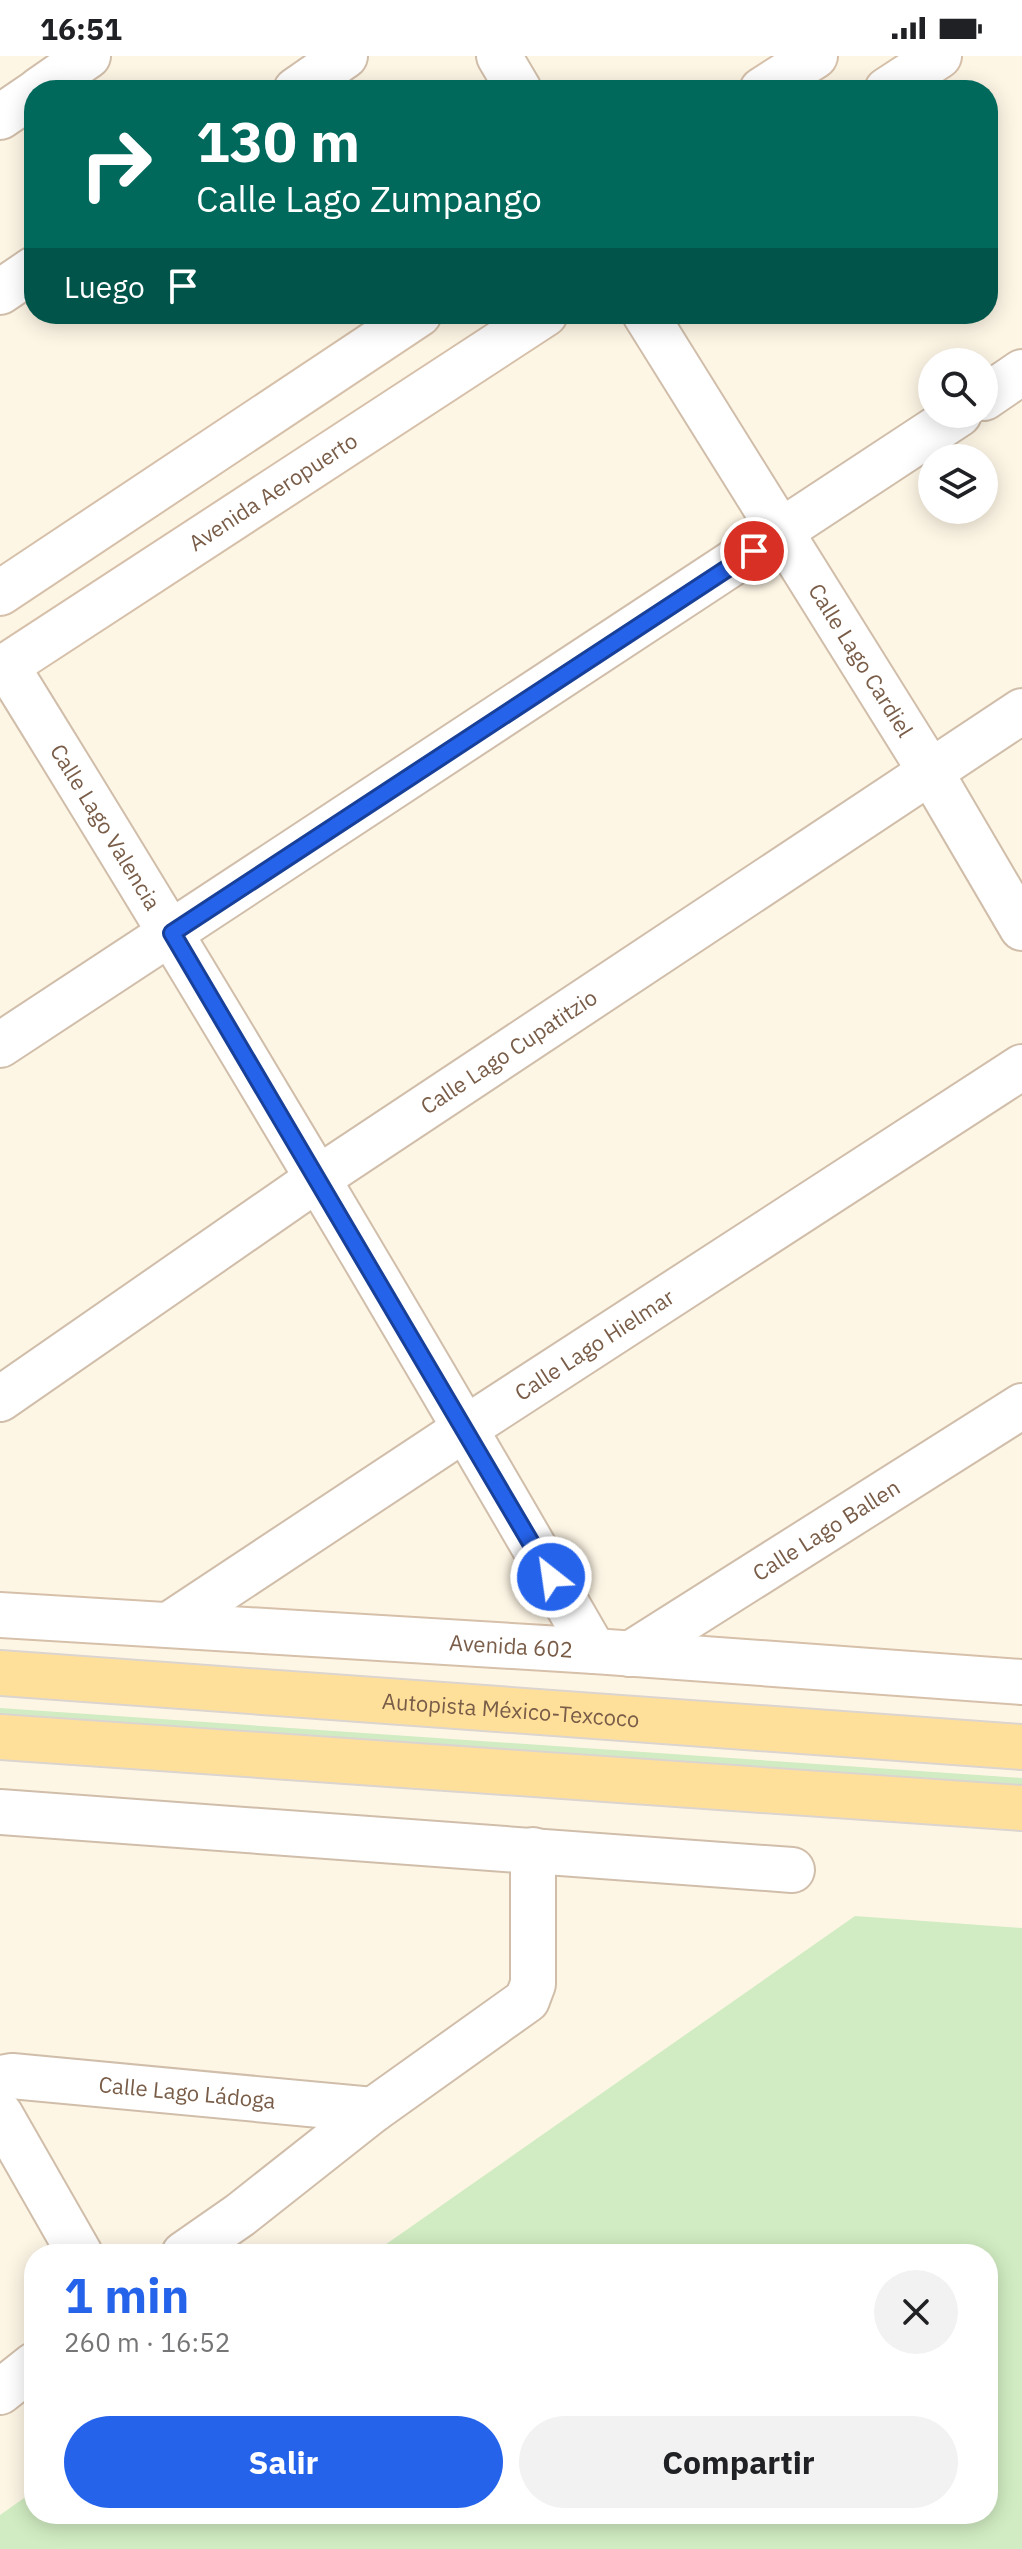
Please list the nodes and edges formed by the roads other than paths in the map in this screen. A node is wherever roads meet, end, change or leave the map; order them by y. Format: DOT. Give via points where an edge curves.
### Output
graph roads {
  1 [pos="88,56"];
  2 [pos="345,56"];
  3 [pos="499,56"];
  4 [pos="815,56"];
  5 [pos="939,56"];
  6 [pos="53,80"];
  7 [pos="310,80"];
  8 [pos="513,80"];
  9 [pos="778,80"];
  10 [pos="902,80"];
  11 [pos="24,101"];
  12 [pos="0,117"];
  13 [pos="24,276"];
  14 [pos="0,292"];
  15 [pos="404,324"];
  16 [pos="530,324"];
  17 [pos="651,324"];
  18 [pos="1022,372"];
  19 [pos="998,388"];
  20 [pos="277,408"];
  21 [pos="938,428"];
  22 [pos="311,468"];
  23 [pos="780,533"];
  24 [pos="0,593"];
  25 [pos="3,668"];
  26 [pos="1022,711"];
  27 [pos="930,771"];
  28 [pos="1022,928"];
  29 [pos="172,933"];
  30 [pos="0,1045"];
  31 [pos="1022,1067"];
  32 [pos="317,1179"];
  33 [pos="0,1399"];
  34 [pos="1022,1406"];
  35 [pos="466,1428"];
  36 [pos="0,1615"];
  37 [pos="170,1624"];
  38 [pos="612,1652"];
  39 [pos="0,1673"];
  40 [pos="1022,1682"];
  41 [pos="0,1737"];
  42 [pos="1022,1747"];
  43 [pos="1022,1808"];
  44 [pos="0,1812"];
  45 [pos="533,1850"];
  46 [pos="792,1870"];
  47 [pos="0,2078"];
  48 [pos="373,2110"];
  49 [pos="0,2114"];
  50 [pos="74,2244"];
  51 [pos="198,2244"];
  52 [pos="24,2373"];
  53 [pos="0,2392"];
  1 -- 6 [label="street"];
  2 -- 7 [label="street"];
  3 -- 8 [label="street"];
  4 -- 9 [label="street"];
  5 -- 10 [label="street"];
  11 -- 12 [label="street"];
  13 -- 14 [label="street"];
  15 -- 20 [label="street"];
  16 -- 22 [label="street, Avenida Aeropuerto"];
  17 -- 23 [label="street, Calle Lago Cardiel"];
  18 -- 19 [label="street"];
  20 -- 22 [label="street"];
  20 -- 24 [label="street"];
  21 -- 23 [label="street"];
  22 -- 25 [label="street, Avenida Aeropuerto"];
  23 -- 27 [label="street, Calle Lago Cardiel"];
  23 -- 29 [label="street"];
  25 -- 29 [label="street, Calle Lago Valencia"];
  26 -- 27 [label="street, Calle Lago Cupatitzio"];
  27 -- 28 [label="street, Calle Lago Cardiel"];
  27 -- 32 [label="street, Calle Lago Cupatitzio"];
  29 -- 30 [label="street"];
  29 -- 32 [label="street, Calle Lago Valencia"];
  31 -- 35 [label="street, Calle Lago Hielmar"];
  32 -- 33 [label="street, Calle Lago Cupatitzio"];
  32 -- 35 [label="street, Calle Lago Valencia"];
  34 -- 38 [label="street, Calle Lago Ballen"];
  35 -- 37 [label="street, Calle Lago Hielmar"];
  35 -- 38 [label="street, Calle Lago Valencia"];
  36 -- 37 [label="street, Avenida 602"];
  37 -- 38 [label="street, Avenida 602"];
  38 -- 40 [label="street, Avenida 602"];
  39 -- 42 [label="main road, Autopista México-Texcoco"];
  41 -- 43 [label="main road"];
  44 -- 45 [label="street"];
  45 -- 46 [label="street"];
  45 -- 48 [label="street" via="533,1984 527,2000"];
  47 -- 48 [label="street, Calle Lago Ládoga"];
  48 -- 51 [label="street"];
  49 -- 50 [label="street"];
  52 -- 53 [label="street"];
}
